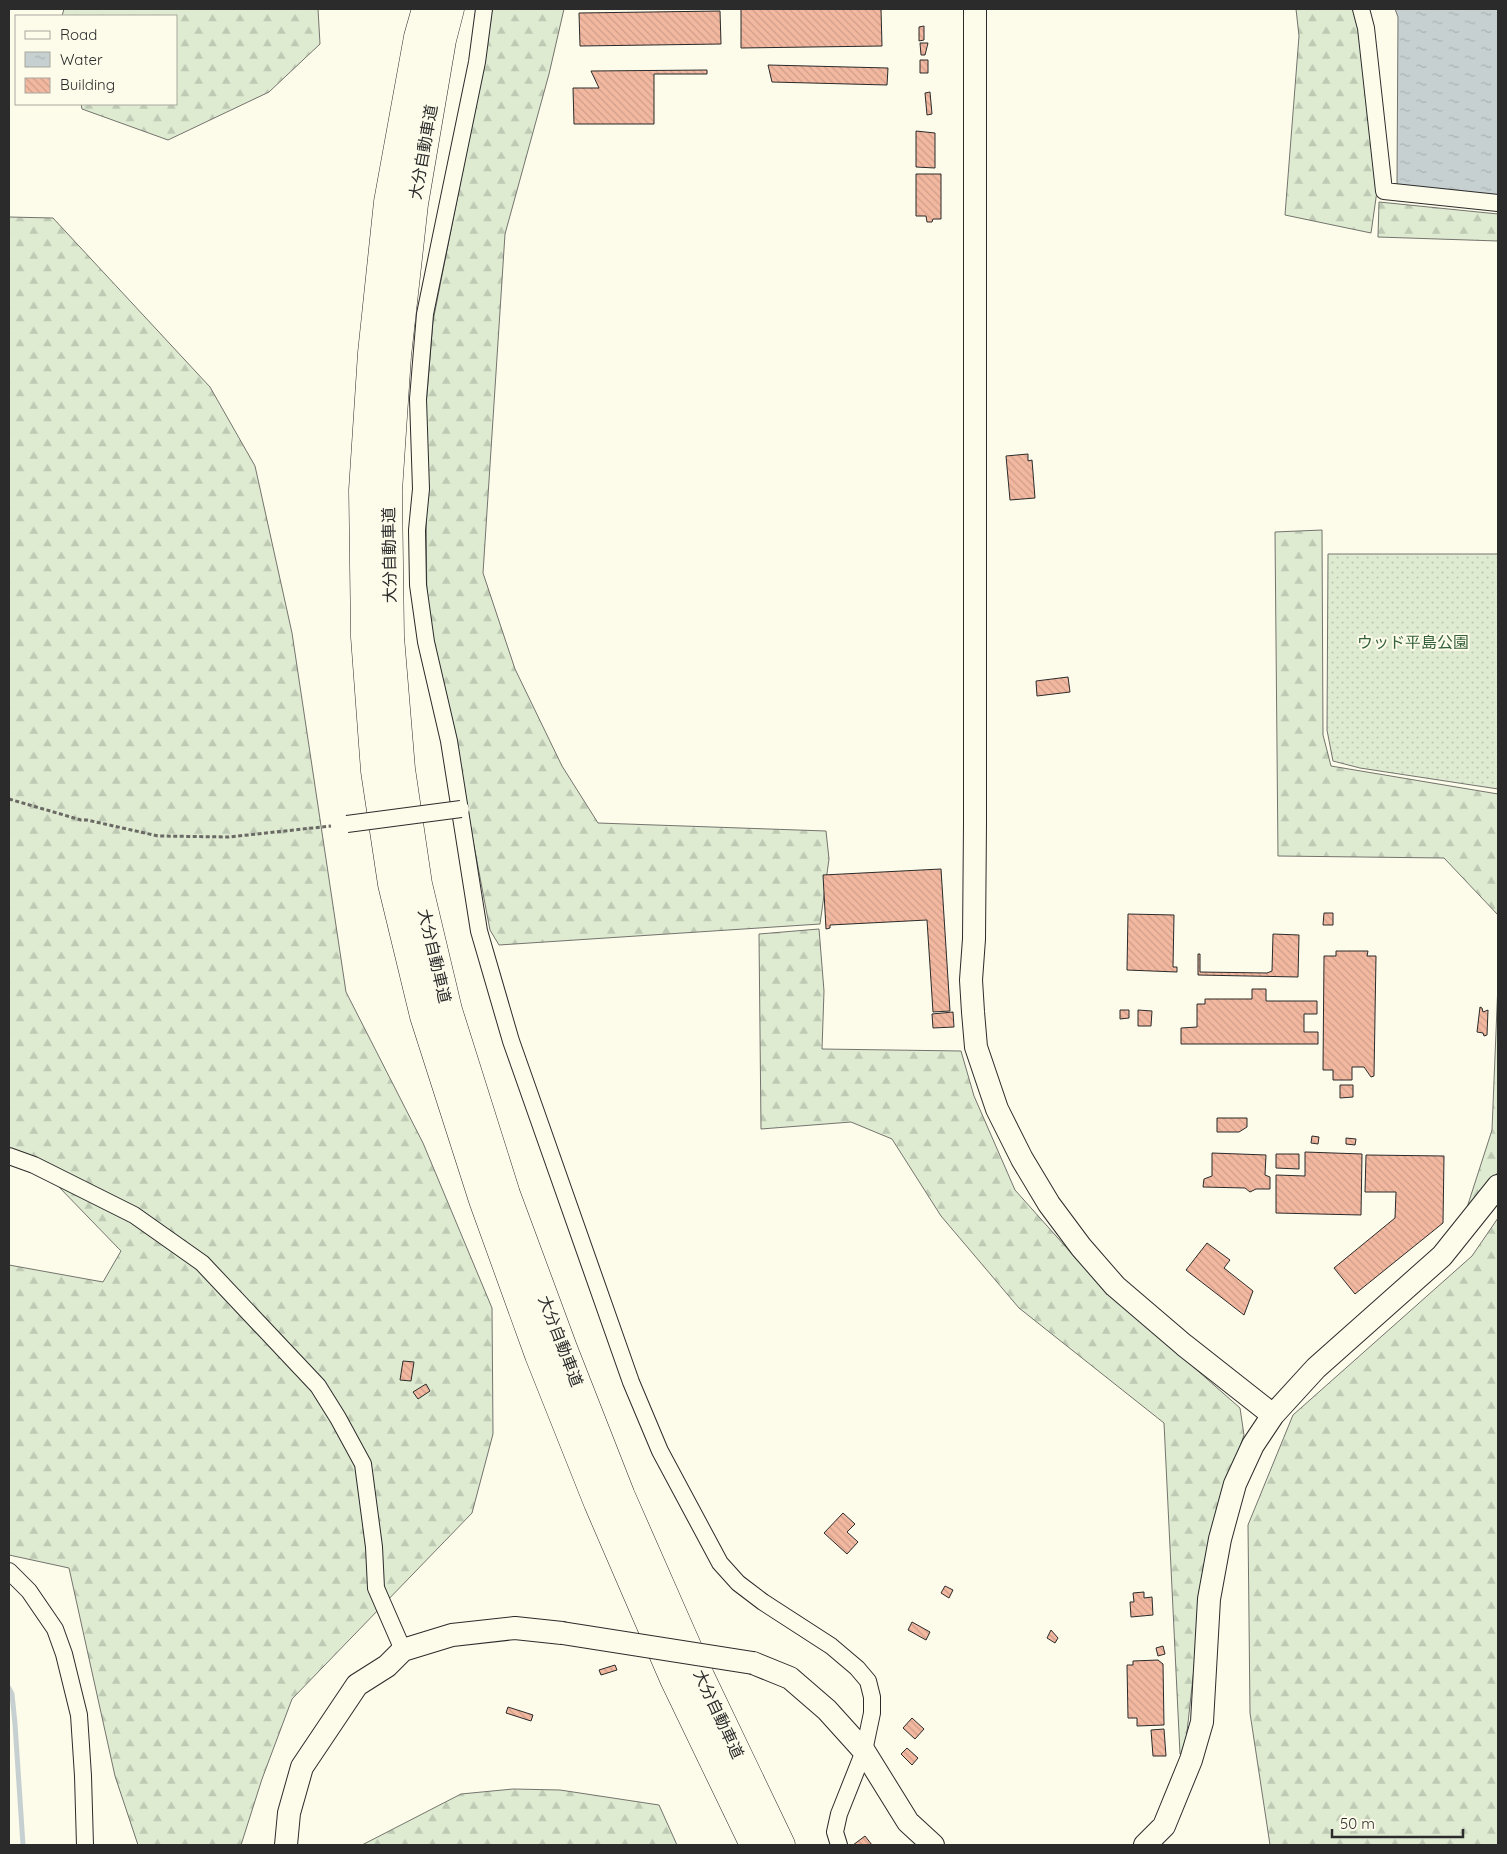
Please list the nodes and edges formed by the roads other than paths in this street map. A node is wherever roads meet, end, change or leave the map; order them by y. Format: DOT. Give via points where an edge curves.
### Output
graph roads {
  1 [pos="426,9"];
  2 [pos="450,9"];
  3 [pos="484,9"];
  4 [pos="975,9"];
  5 [pos="1361,9"];
  6 [pos="1498,203"];
  7 [pos="461,809"];
  8 [pos="347,824"];
  9 [pos="9,1156"];
  10 [pos="1498,1186"];
  11 [pos="1272,1415"];
  12 [pos="9,1571"];
  13 [pos="403,1650"];
  14 [pos="864,1751"];
  15 [pos="85,1845"];
  16 [pos="286,1845"];
  17 [pos="754,1845"];
  18 [pos="781,1845"];
  19 [pos="839,1845"];
  20 [pos="933,1845"];
  21 [pos="1145,1845"];
  1 -- 17 [label="highway, 大分自動車道" via="388,202 372,353 363,490 365,637 374,752 392,884 424,1016 483,1200 539,1355 598,1504 674,1680"];
  2 -- 18 [label="highway, 大分自動車道" via="414,204 397,356 388,490 390,637 401,769 418,884 454,1028 506,1194 563,1348 622,1496 701,1678"];
  3 -- 7 [label="street" via="477,62 425,314 418,399 421,490 417,530 418,585 426,642"];
  4 -- 11 [label="street" via="975,822 971,980 976,1047 997,1110 1022,1159 1080,1247 1115,1286"];
  5 -- 6 [label="street" via="1366,28 1384,191"];
  7 -- 8 [label="street, bridge"];
  7 -- 14 [label="street" via="479,931 511,1041 628,1374 660,1451 720,1563 738,1583 831,1646 868,1681 872,1713"];
  9 -- 13 [label="street" via="34,1165 134,1215 202,1263 318,1386 363,1464 376,1588"];
  10 -- 11 [label="street" via="1442,1256 1316,1368"];
  11 -- 21 [label="street" via="1235,1484 1220,1539 1210,1600 1202,1722 1191,1760 1164,1826"];
  12 -- 15 [label="street" via="55,1629 64,1654 79,1715"];
  13 -- 14 [label="street, bridge" via="452,1635 515,1628 753,1663 790,1678 827,1710"];
  13 -- 16 [label="street" via="387,1666 356,1684 302,1766 289,1813"];
  14 -- 19 [label="street" via="839,1814 835,1832"];
  14 -- 20 [label="street" via="908,1822"];
}
